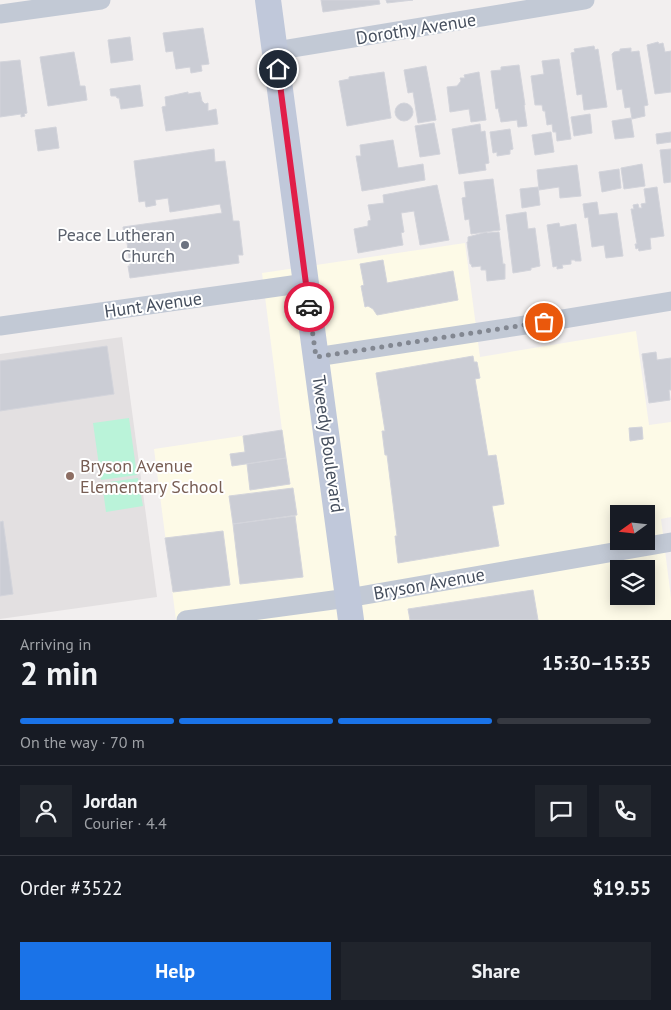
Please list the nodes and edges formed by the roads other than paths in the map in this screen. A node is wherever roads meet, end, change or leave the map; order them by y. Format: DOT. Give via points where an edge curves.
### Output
graph roads {
  1 [pos="101,0"];
  2 [pos="268,0"];
  3 [pos="585,0"];
  4 [pos="0,14"];
  5 [pos="275,51"];
  6 [pos="306,283"];
  7 [pos="671,301"];
  8 [pos="0,326"];
  9 [pos="316,357"];
  10 [pos="671,542"];
  11 [pos="350,609"];
  12 [pos="186,620"];
  1 -- 4 [label="street"];
  2 -- 5 [label="main road, Tweedy Boulevard"];
  3 -- 5 [label="street, Dorothy Avenue"];
  5 -- 6 [label="main road, Tweedy Boulevard"];
  6 -- 8 [label="street, Hunt Avenue"];
  6 -- 9 [label="main road, Tweedy Boulevard"];
  7 -- 9 [label="street"];
  9 -- 11 [label="main road, Tweedy Boulevard"];
  10 -- 11 [label="street, Bryson Avenue"];
  11 -- 12 [label="street, Bryson Avenue"];
}
